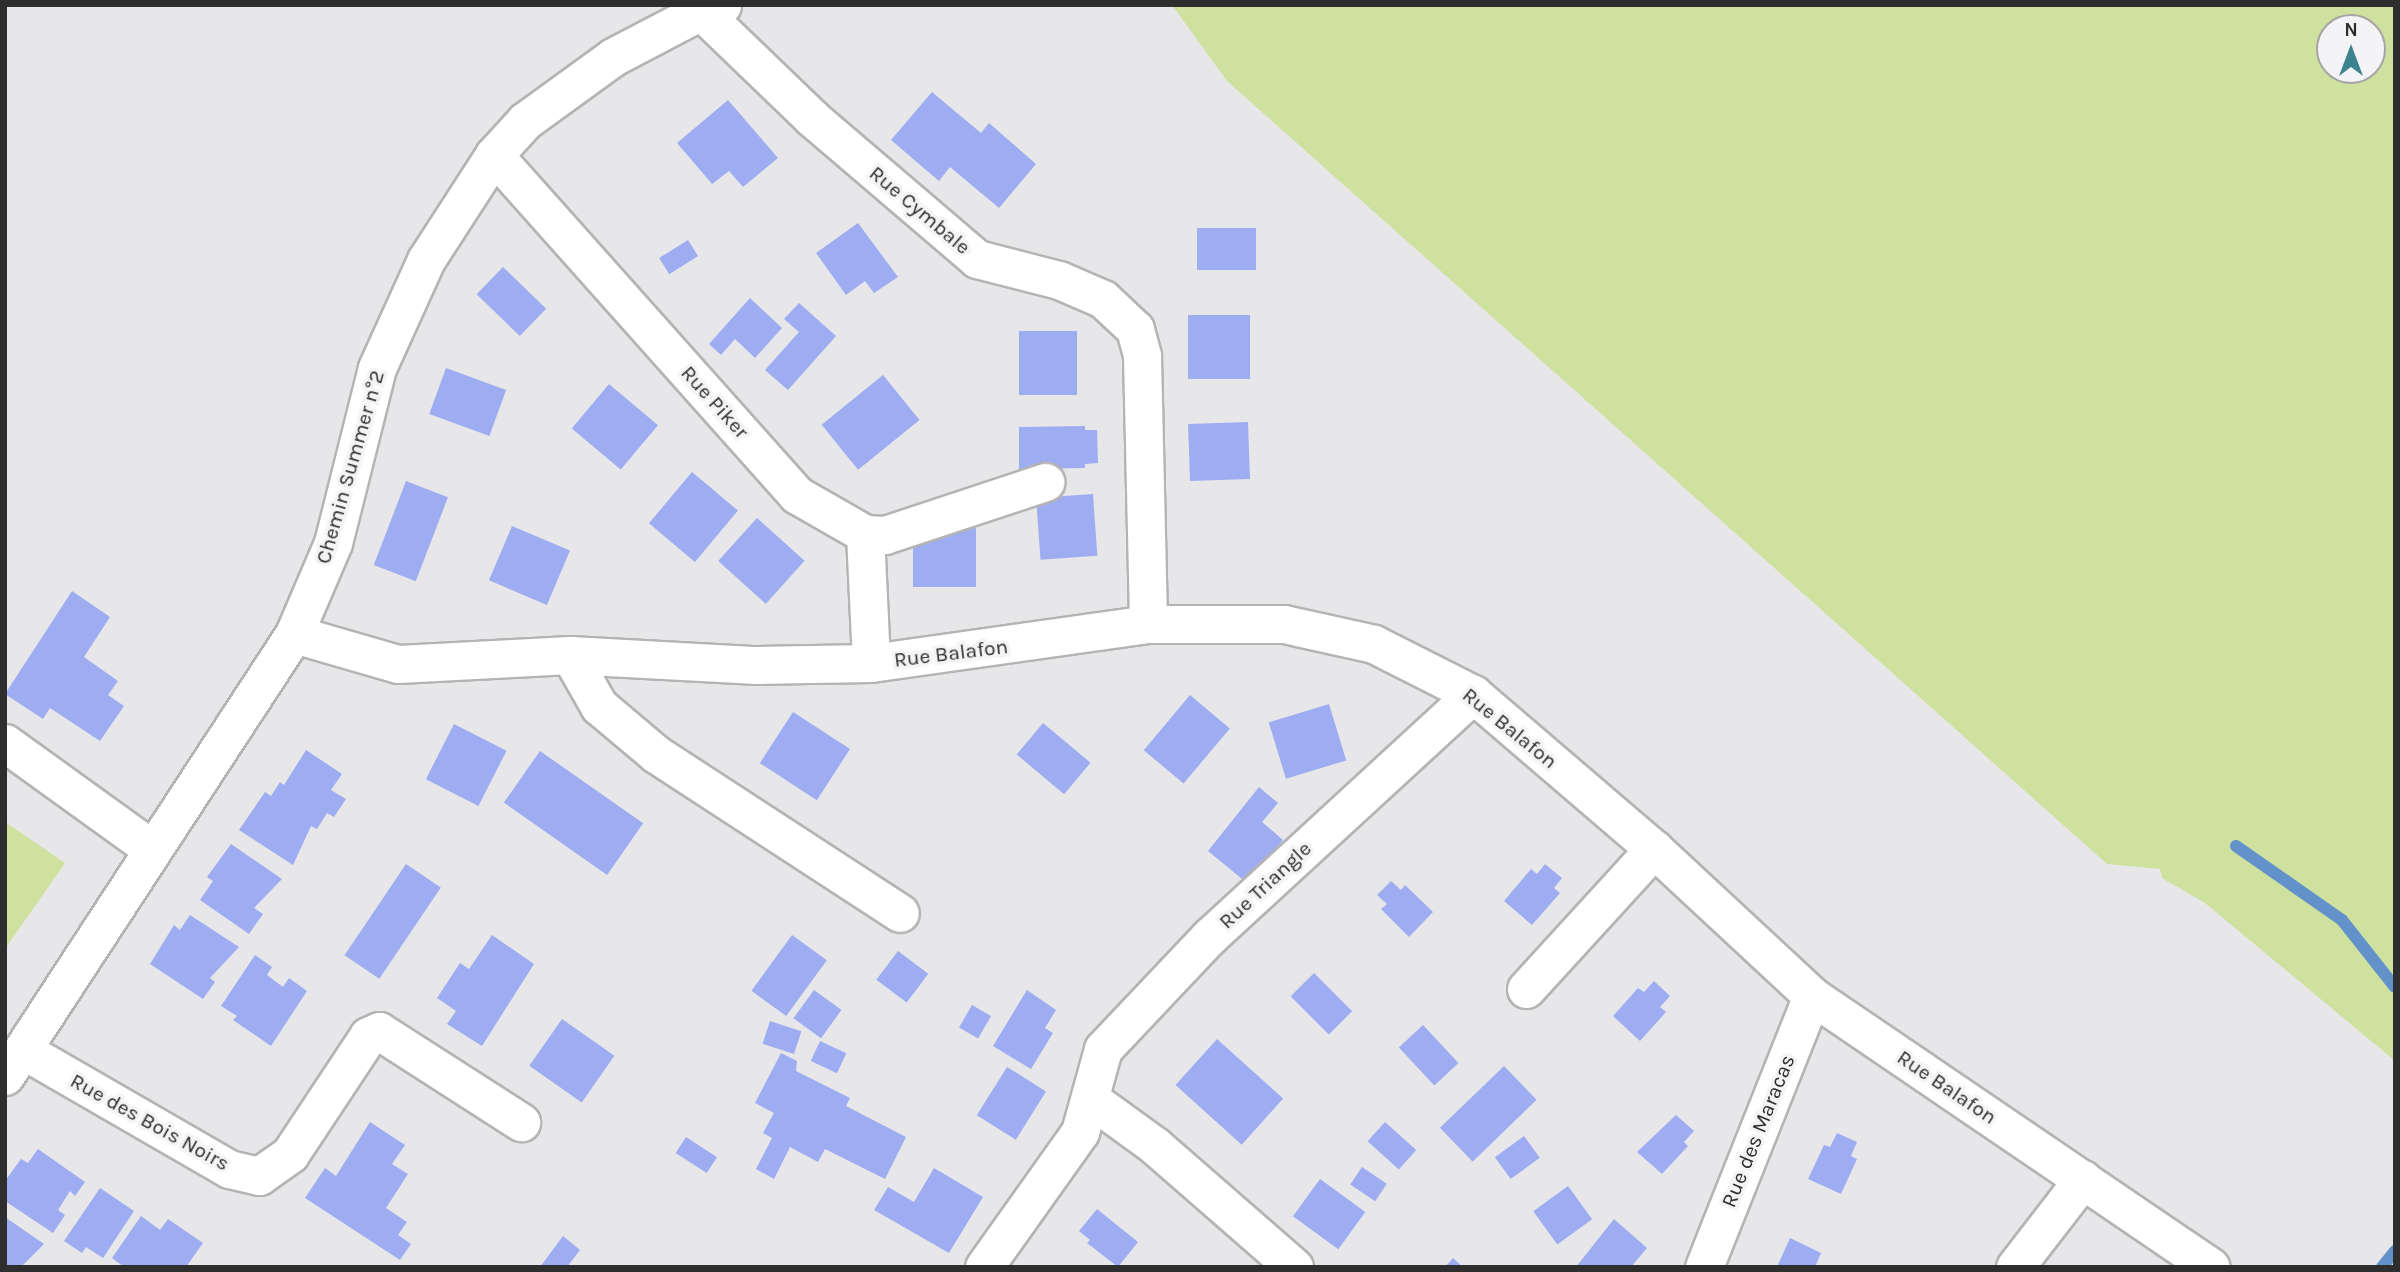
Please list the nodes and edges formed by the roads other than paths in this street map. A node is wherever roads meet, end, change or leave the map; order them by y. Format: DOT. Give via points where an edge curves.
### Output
graph roads {
  1 [pos="711,8"];
  2 [pos="494,155"];
  3 [pos="1045,481"];
  4 [pos="865,534"];
  5 [pos="1147,625"];
  6 [pos="294,634"];
  7 [pos="570,655"];
  8 [pos="871,663"];
  9 [pos="1473,694"];
  10 [pos="5,743"];
  11 [pos="152,849"];
  12 [pos="1654,849"];
  13 [pos="900,913"];
  14 [pos="1526,989"];
  15 [pos="1812,996"];
  16 [pos="14,1063"];
  17 [pos="1092,1100"];
  18 [pos="521,1122"];
  19 [pos="2082,1179"];
  20 [pos="984,1267"];
  21 [pos="1294,1267"];
  22 [pos="1704,1267"];
  23 [pos="2015,1267"];
  24 [pos="2211,1267"];
  1 -- 2 [label="street, Chemin Summer n°2" via="613,57 525,121"];
  1 -- 5 [label="street, Rue Cymbale" via="812,118 977,259 1059,280 1103,299 1136,329 1142,356"];
  2 -- 4 [label="street, Rue Piker" via="797,495"];
  2 -- 6 [label="street, Chemin Summer n°2" via="426,260 377,368 333,543"];
  3 -- 4 [label="street" via="885,535"];
  4 -- 8 [label="street"];
  5 -- 8 [label="street, Rue Balafon"];
  5 -- 9 [label="street, Rue Balafon" via="1297,627 1374,644"];
  6 -- 7 [label="street, Rue Balafon" via="398,664"];
  6 -- 11 [label="street, Chemin Summer n°2" via="222,750"];
  7 -- 8 [label="street, Rue Balafon" via="757,665"];
  7 -- 13 [label="street" via="599,706 656,754"];
  9 -- 12 [label="street, Rue Balafon"];
  9 -- 17 [label="street, Rue Triangle" via="1210,936 1103,1049"];
  10 -- 11 [label="street"];
  11 -- 16 [label="street, Chemin Summer n°2"];
  12 -- 14 [label="street"];
  12 -- 15 [label="street, Rue Balafon"];
  15 -- 19 [label="street, Rue Balafon"];
  15 -- 22 [label="street, Rue des Maracas"];
  16 -- 18 [label="street, Rue des Bois Noirs" via="229,1169 259,1176 290,1154 368,1036 379,1031"];
  17 -- 20 [label="street, Rue Triangle" via="1080,1132"];
  17 -- 21 [label="street" via="1154,1144"];
  19 -- 23 [label="street"];
  19 -- 24 [label="street, Rue Balafon"];
}
